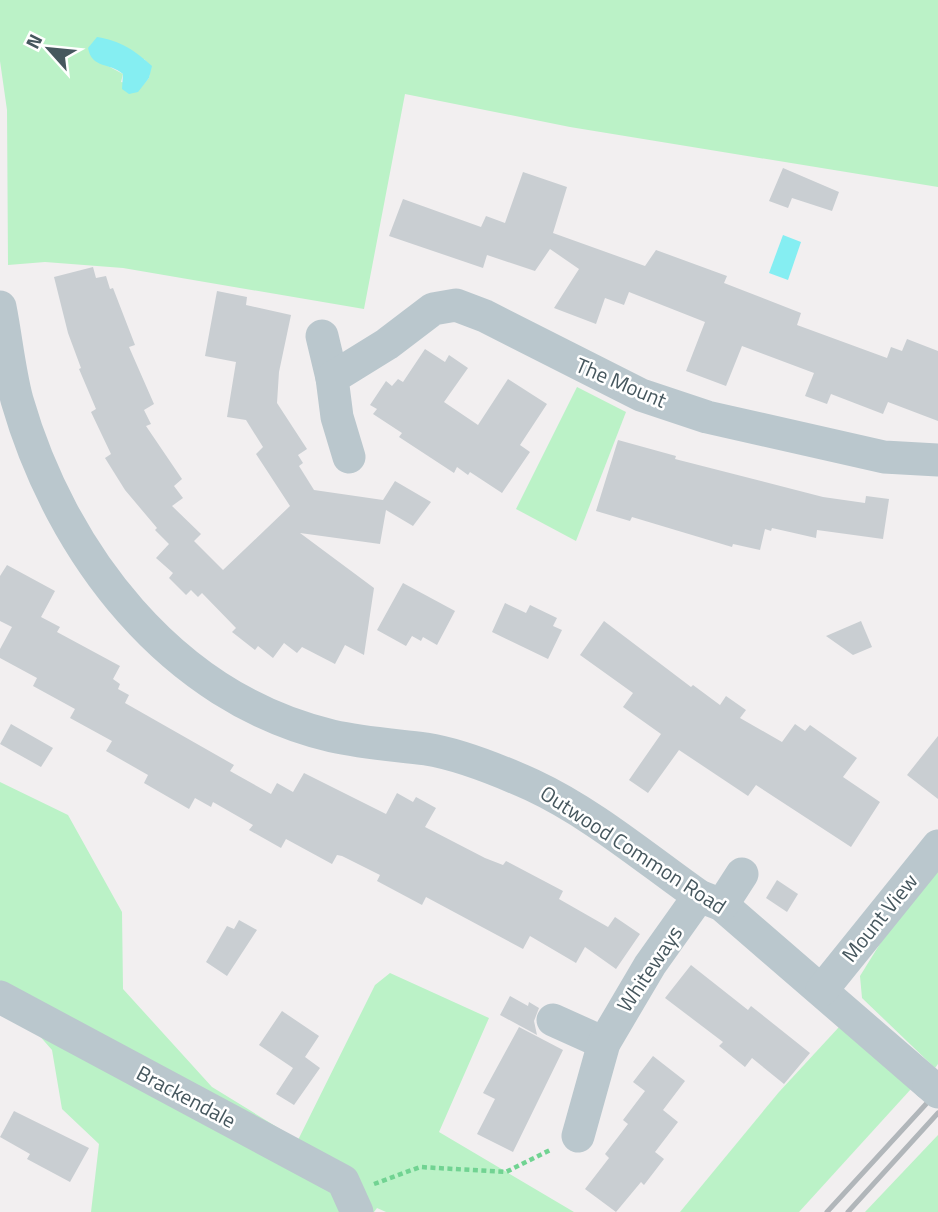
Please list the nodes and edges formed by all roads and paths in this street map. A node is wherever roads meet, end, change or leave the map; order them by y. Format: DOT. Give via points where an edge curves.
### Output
graph roads {
  1 [pos="0,307"];
  2 [pos="323,336"];
  3 [pos="332,378"];
  4 [pos="17,400"];
  5 [pos="0,430"];
  6 [pos="349,457"];
  7 [pos="938,460"];
  8 [pos="938,846"];
  9 [pos="742,874"];
  10 [pos="711,901"];
  11 [pos="822,990"];
  12 [pos="0,997"];
  13 [pos="553,1020"];
  14 [pos="604,1043"];
  15 [pos="933,1088"];
  16 [pos="578,1136"];
  17 [pos="352,1203"];
  1 -- 4 [label="street, Outwood Common Road"];
  2 -- 3 [label="street"];
  3 -- 6 [label="street"];
  3 -- 7 [label="street, The Mount" via="433,309 456,305 641,396 884,457"];
  4 -- 5 [label="street"];
  4 -- 10 [label="street, Outwood Common Road" via="48,482 94,566 135,617 193,671 233,698 285,722 332,736 430,750 530,784 570,805"];
  8 -- 11 [label="street, Mount View"];
  9 -- 10 [label="street, Whiteways"];
  10 -- 11 [label="street, Outwood Common Road"];
  10 -- 14 [label="street, Whiteways" via="650,965"];
  11 -- 15 [label="street, Outwood Common Road"];
  12 -- 17 [label="street, Brackendale" via="343,1181"];
  13 -- 14 [label="street"];
  14 -- 16 [label="street, Whiteways"];
  16 -- 17 [label="path" via="506,1172 420,1167"];
}
